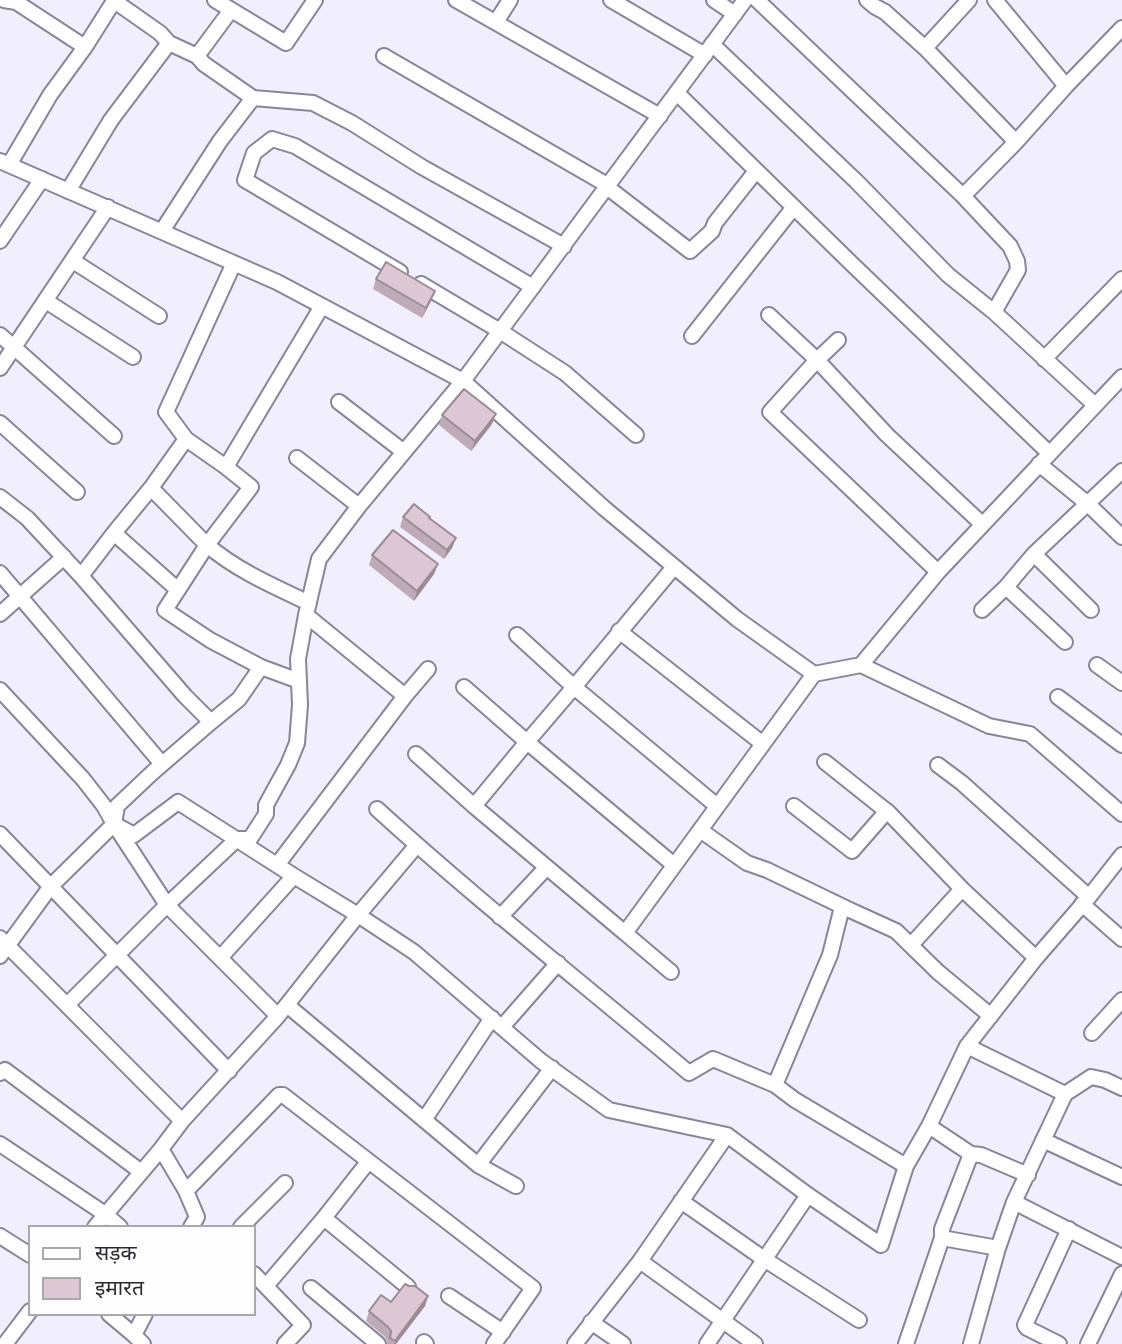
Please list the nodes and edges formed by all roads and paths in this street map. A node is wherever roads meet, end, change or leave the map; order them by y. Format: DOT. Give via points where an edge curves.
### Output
graph roads {
  1 [pos="4,0"];
  2 [pos="215,0"];
  3 [pos="315,0"];
  4 [pos="456,0"];
  5 [pos="510,0"];
  6 [pos="611,0"];
  7 [pos="714,0"];
  8 [pos="745,0"];
  9 [pos="757,0"];
  10 [pos="867,0"];
  11 [pos="969,0"];
  12 [pos="995,0"];
  13 [pos="113,1"];
  14 [pos="231,10"];
  15 [pos="734,14"];
  16 [pos="496,22"];
  17 [pos="1122,28"];
  18 [pos="169,44"];
  19 [pos="85,47"];
  20 [pos="925,48"];
  21 [pos="709,50"];
  22 [pos="197,56"];
  23 [pos="384,56"];
  24 [pos="1066,86"];
  25 [pos="677,93"];
  26 [pos="253,98"];
  27 [pos="660,116"];
  28 [pos="1016,142"];
  29 [pos="5,163"];
  30 [pos="756,170"];
  31 [pos="42,179"];
  32 [pos="607,187"];
  33 [pos="68,191"];
  34 [pos="964,196"];
  35 [pos="108,207"];
  36 [pos="794,207"];
  37 [pos="162,231"];
  38 [pos="0,241"];
  39 [pos="564,246"];
  40 [pos="73,261"];
  41 [pos="234,263"];
  42 [pos="1122,279"];
  43 [pos="533,287"];
  44 [pos="46,301"];
  45 [pos="322,306"];
  46 [pos="994,313"];
  47 [pos="769,314"];
  48 [pos="159,316"];
  49 [pos="500,331"];
  50 [pos="0,335"];
  51 [pos="692,336"];
  52 [pos="838,340"];
  53 [pos="13,347"];
  54 [pos="133,357"];
  55 [pos="1044,359"];
  56 [pos="817,360"];
  57 [pos="0,368"];
  58 [pos="1122,377"];
  59 [pos="463,381"];
  60 [pos="339,402"];
  61 [pos="1095,405"];
  62 [pos="0,423"];
  63 [pos="636,435"];
  64 [pos="114,436"];
  65 [pos="186,439"];
  66 [pos="404,452"];
  67 [pos="297,458"];
  68 [pos="1044,458"];
  69 [pos="226,467"];
  70 [pos="1122,471"];
  71 [pos="151,488"];
  72 [pos="77,492"];
  73 [pos="0,496"];
  74 [pos="1088,504"];
  75 [pos="359,506"];
  76 [pos="982,524"];
  77 [pos="114,533"];
  78 [pos="1122,537"];
  79 [pos="207,545"];
  80 [pos="1034,554"];
  81 [pos="64,557"];
  82 [pos="674,567"];
  83 [pos="938,572"];
  84 [pos="0,573"];
  85 [pos="81,576"];
  86 [pos="1006,587"];
  87 [pos="178,590"];
  88 [pos="20,596"];
  89 [pos="307,609"];
  90 [pos="982,610"];
  91 [pos="1091,610"];
  92 [pos="0,614"];
  93 [pos="620,631"];
  94 [pos="517,635"];
  95 [pos="1065,642"];
  96 [pos="861,665"];
  97 [pos="1097,665"];
  98 [pos="261,667"];
  99 [pos="428,669"];
  100 [pos="814,674"];
  101 [pos="299,681"];
  102 [pos="1122,683"];
  103 [pos="464,687"];
  104 [pos="575,687"];
  105 [pos="0,690"];
  106 [pos="405,696"];
  107 [pos="1058,696"];
  108 [pos="211,722"];
  109 [pos="527,742"];
  110 [pos="763,744"];
  111 [pos="1122,745"];
  112 [pos="416,754"];
  113 [pos="825,762"];
  114 [pos="162,764"];
  115 [pos="938,765"];
  116 [pos="474,806"];
  117 [pos="794,806"];
  118 [pos="717,807"];
  119 [pos="377,809"];
  120 [pos="888,811"];
  121 [pos="1122,814"];
  122 [pos="114,824"];
  123 [pos="700,830"];
  124 [pos="0,834"];
  125 [pos="237,839"];
  126 [pos="417,845"];
  127 [pos="1122,855"];
  128 [pos="277,865"];
  129 [pos="674,865"];
  130 [pos="546,867"];
  131 [pos="294,876"];
  132 [pos="51,886"];
  133 [pos="962,889"];
  134 [pos="1086,901"];
  135 [pos="167,905"];
  136 [pos="842,907"];
  137 [pos="358,915"];
  138 [pos="500,917"];
  139 [pos="625,933"];
  140 [pos="1122,939"];
  141 [pos="3,946"];
  142 [pos="911,946"];
  143 [pos="117,954"];
  144 [pos="220,958"];
  145 [pos="1036,958"];
  146 [pos="558,963"];
  147 [pos="671,972"];
  148 [pos="1122,1000"];
  149 [pos="67,1005"];
  150 [pos="282,1010"];
  151 [pos="991,1016"];
  152 [pos="497,1023"];
  153 [pos="1092,1033"];
  154 [pos="967,1046"];
  155 [pos="552,1068"];
  156 [pos="229,1071"];
  157 [pos="0,1073"];
  158 [pos="775,1086"];
  159 [pos="1122,1087"];
  160 [pos="1065,1094"];
  161 [pos="424,1120"];
  162 [pos="182,1121"];
  163 [pos="929,1126"];
  164 [pos="727,1135"];
  165 [pos="1043,1140"];
  166 [pos="0,1144"];
  167 [pos="161,1149"];
  168 [pos="971,1154"];
  169 [pos="368,1162"];
  170 [pos="478,1165"];
  171 [pos="906,1166"];
  172 [pos="140,1171"];
  173 [pos="1028,1175"];
  174 [pos="1122,1177"];
  175 [pos="285,1183"];
  176 [pos="516,1186"];
  177 [pos="186,1191"];
  178 [pos="808,1195"];
  179 [pos="681,1201"];
  180 [pos="1014,1202"];
  181 [pos="105,1214"];
  182 [pos="324,1218"];
  183 [pos="198,1223"];
  184 [pos="97,1225"];
  185 [pos="118,1225"];
  186 [pos="243,1225"];
  187 [pos="1069,1229"];
  188 [pos="0,1236"];
  189 [pos="942,1238"];
  190 [pos="998,1248"];
  191 [pos="28,1254"];
  192 [pos="1122,1257"];
  193 [pos="764,1259"];
  194 [pos="640,1261"];
  195 [pos="1122,1275"];
  196 [pos="256,1276"];
  197 [pos="266,1286"];
  198 [pos="408,1287"];
  199 [pos="311,1288"];
  200 [pos="449,1296"];
  201 [pos="28,1314"];
  202 [pos="110,1316"];
  203 [pos="145,1316"];
  204 [pos="859,1320"];
  205 [pos="723,1321"];
  206 [pos="590,1322"];
  207 [pos="498,1338"];
  208 [pos="139,1339"];
  209 [pos="0,1341"];
  210 [pos="5,1344"];
  211 [pos="285,1344"];
  212 [pos="378,1344"];
  213 [pos="575,1344"];
  214 [pos="623,1344"];
  215 [pos="707,1344"];
  216 [pos="755,1344"];
  217 [pos="906,1344"];
  218 [pos="971,1344"];
  219 [pos="1059,1344"];
  220 [pos="1088,1344"];
  1 -- 19 [label="street" via="16,2"];
  2 -- 14 [label="street"];
  3 -- 14 [label="street" via="286,43"];
  4 -- 16 [label="street"];
  5 -- 16 [label="street"];
  6 -- 21 [label="street"];
  7 -- 15 [label="street"];
  8 -- 15 [label="street"];
  9 -- 34 [label="street"];
  10 -- 20 [label="street"];
  11 -- 20 [label="street"];
  12 -- 24 [label="street"];
  13 -- 18 [label="street"];
  13 -- 19 [label="street"];
  14 -- 22 [label="street"];
  15 -- 21 [label="street"];
  16 -- 27 [label="street"];
  17 -- 24 [label="street"];
  18 -- 22 [label="street"];
  18 -- 33 [label="street" via="111,120"];
  19 -- 29 [label="street"];
  20 -- 28 [label="street"];
  21 -- 25 [label="street"];
  21 -- 46 [label="street"];
  22 -- 26 [label="street"];
  23 -- 32 [label="street"];
  24 -- 28 [label="street"];
  25 -- 27 [label="street"];
  25 -- 30 [label="street"];
  26 -- 37 [label="street"];
  26 -- 39 [label="street" via="313,103"];
  27 -- 32 [label="street"];
  28 -- 34 [label="street"];
  29 -- 31 [label="street"];
  30 -- 32 [label="street" via="712,231 690,251"];
  30 -- 36 [label="street"];
  31 -- 33 [label="street"];
  31 -- 38 [label="street"];
  32 -- 39 [label="street"];
  33 -- 35 [label="street"];
  34 -- 46 [label="street" via="1010,246 1017,261 1018,270"];
  35 -- 37 [label="street"];
  35 -- 40 [label="street"];
  36 -- 51 [label="street"];
  36 -- 68 [label="street"];
  37 -- 41 [label="street"];
  39 -- 43 [label="street"];
  40 -- 44 [label="street"];
  40 -- 48 [label="street"];
  41 -- 45 [label="street"];
  41 -- 65 [label="street" via="166,412"];
  42 -- 55 [label="street"];
  43 -- 49 [label="street"];
  43 -- 49 [label="street" via="295,146 272,139 254,153 245,180"];
  44 -- 53 [label="street"];
  44 -- 54 [label="street"];
  45 -- 59 [label="street"];
  45 -- 69 [label="street"];
  46 -- 55 [label="street"];
  47 -- 56 [label="street"];
  49 -- 59 [label="street"];
  49 -- 63 [label="street" via="565,373"];
  50 -- 53 [label="street"];
  52 -- 56 [label="street"];
  53 -- 57 [label="street"];
  53 -- 64 [label="street"];
  55 -- 61 [label="street"];
  56 -- 76 [label="street" via="887,435"];
  56 -- 83 [label="street" via="770,412"];
  58 -- 61 [label="street"];
  59 -- 66 [label="street"];
  59 -- 82 [label="street"];
  60 -- 66 [label="street"];
  61 -- 68 [label="street"];
  62 -- 72 [label="street"];
  65 -- 69 [label="street"];
  65 -- 71 [label="street"];
  66 -- 75 [label="street"];
  67 -- 75 [label="street"];
  68 -- 74 [label="street"];
  68 -- 76 [label="street"];
  69 -- 79 [label="street" via="251,487"];
  70 -- 74 [label="street"];
  71 -- 77 [label="street"];
  71 -- 79 [label="street"];
  73 -- 81 [label="street"];
  74 -- 78 [label="street"];
  74 -- 80 [label="street"];
  75 -- 89 [label="street" via="319,559"];
  76 -- 83 [label="street"];
  77 -- 85 [label="street"];
  77 -- 87 [label="street"];
  79 -- 87 [label="street"];
  79 -- 89 [label="street" via="244,573"];
  80 -- 86 [label="street"];
  80 -- 91 [label="street"];
  81 -- 85 [label="street"];
  81 -- 88 [label="street"];
  82 -- 93 [label="street"];
  82 -- 100 [label="street" via="737,620"];
  83 -- 96 [label="street"];
  84 -- 88 [label="street"];
  85 -- 108 [label="street"];
  86 -- 90 [label="street"];
  86 -- 95 [label="street"];
  87 -- 98 [label="street" via="165,610"];
  88 -- 92 [label="street"];
  88 -- 114 [label="street"];
  89 -- 101 [label="street"];
  89 -- 106 [label="street"];
  93 -- 104 [label="street"];
  93 -- 110 [label="street"];
  94 -- 104 [label="street"];
  96 -- 100 [label="street"];
  96 -- 121 [label="street" via="989,726 1030,734"];
  97 -- 102 [label="street"];
  98 -- 101 [label="street"];
  98 -- 108 [label="street" via="239,699"];
  99 -- 106 [label="street"];
  100 -- 110 [label="street"];
  101 -- 125 [label="street" via="297,743 266,805 266,814 250,839"];
  103 -- 109 [label="street"];
  104 -- 109 [label="street"];
  104 -- 118 [label="street"];
  105 -- 122 [label="street" via="83,779"];
  106 -- 128 [label="street"];
  107 -- 111 [label="street"];
  108 -- 114 [label="street"];
  109 -- 116 [label="street"];
  109 -- 129 [label="street"];
  110 -- 118 [label="street"];
  112 -- 116 [label="street"];
  113 -- 120 [label="street"];
  114 -- 122 [label="street" via="117,806"];
  115 -- 134 [label="street"];
  116 -- 130 [label="street"];
  117 -- 120 [label="street" via="852,851"];
  118 -- 123 [label="street"];
  119 -- 126 [label="street"];
  120 -- 133 [label="street"];
  122 -- 125 [label="street" via="134,835 178,802"];
  122 -- 132 [label="street"];
  122 -- 135 [label="street"];
  123 -- 129 [label="street"];
  123 -- 136 [label="street" via="747,863"];
  124 -- 132 [label="street"];
  125 -- 128 [label="street"];
  125 -- 135 [label="street"];
  126 -- 137 [label="street"];
  126 -- 138 [label="street"];
  127 -- 134 [label="street"];
  128 -- 131 [label="street"];
  129 -- 139 [label="street"];
  130 -- 138 [label="street"];
  130 -- 139 [label="street"];
  131 -- 137 [label="street"];
  131 -- 144 [label="street"];
  132 -- 141 [label="street"];
  132 -- 143 [label="street"];
  133 -- 142 [label="street"];
  133 -- 145 [label="street"];
  134 -- 140 [label="street"];
  134 -- 145 [label="street"];
  135 -- 143 [label="street"];
  135 -- 144 [label="street"];
  136 -- 142 [label="street" via="896,931"];
  136 -- 158 [label="street" via="830,955"];
  137 -- 150 [label="street"];
  137 -- 152 [label="street" via="414,952"];
  138 -- 146 [label="street"];
  139 -- 147 [label="street"];
  141 -- 149 [label="street"];
  142 -- 151 [label="street"];
  143 -- 149 [label="street"];
  143 -- 156 [label="street"];
  144 -- 150 [label="street"];
  145 -- 151 [label="street"];
  146 -- 152 [label="street"];
  146 -- 158 [label="street" via="690,1073 713,1059"];
  148 -- 153 [label="street"];
  149 -- 162 [label="street"];
  150 -- 156 [label="street"];
  150 -- 161 [label="street"];
  151 -- 154 [label="street"];
  152 -- 155 [label="street"];
  152 -- 161 [label="street"];
  154 -- 160 [label="street"];
  154 -- 163 [label="street"];
  155 -- 164 [label="street" via="609,1110"];
  155 -- 170 [label="street"];
  156 -- 162 [label="street"];
  157 -- 172 [label="street" via="5,1070"];
  158 -- 171 [label="street"];
  159 -- 160 [label="street" via="1091,1077"];
  160 -- 165 [label="street"];
  161 -- 170 [label="street"];
  162 -- 167 [label="street"];
  163 -- 168 [label="street"];
  163 -- 171 [label="street"];
  164 -- 178 [label="street"];
  164 -- 179 [label="street"];
  165 -- 173 [label="street"];
  165 -- 174 [label="street"];
  166 -- 181 [label="street"];
  167 -- 172 [label="street"];
  167 -- 177 [label="street"];
  168 -- 173 [label="street"];
  168 -- 189 [label="street"];
  169 -- 177 [label="street" via="279,1095"];
  169 -- 182 [label="street"];
  169 -- 207 [label="street" via="533,1288"];
  170 -- 176 [label="street"];
  171 -- 178 [label="street" via="881,1245"];
  172 -- 181 [label="street"];
  173 -- 180 [label="street"];
  175 -- 186 [label="street"];
  177 -- 183 [label="street"];
  178 -- 193 [label="street"];
  179 -- 193 [label="street"];
  179 -- 194 [label="street"];
  180 -- 187 [label="street"];
  180 -- 190 [label="street"];
  181 -- 184 [label="street"];
  181 -- 185 [label="street"];
  182 -- 197 [label="street"];
  182 -- 198 [label="street"];
  187 -- 192 [label="street"];
  187 -- 219 [label="street" via="1025,1325"];
  188 -- 191 [label="street"];
  189 -- 190 [label="street"];
  189 -- 217 [label="street"];
  190 -- 218 [label="street"];
  193 -- 204 [label="street"];
  193 -- 205 [label="street"];
  194 -- 205 [label="street"];
  194 -- 206 [label="street"];
  195 -- 220 [label="street"];
  196 -- 197 [label="street"];
  197 -- 211 [label="street" via="303,1325"];
  199 -- 212 [label="street"];
  200 -- 207 [label="street"];
  201 -- 210 [label="street"];
  202 -- 208 [label="street"];
  203 -- 208 [label="street"];
  205 -- 215 [label="street"];
  205 -- 216 [label="street"];
  206 -- 213 [label="street"];
  206 -- 214 [label="street"];
  209 -- 210 [label="street"];
}
